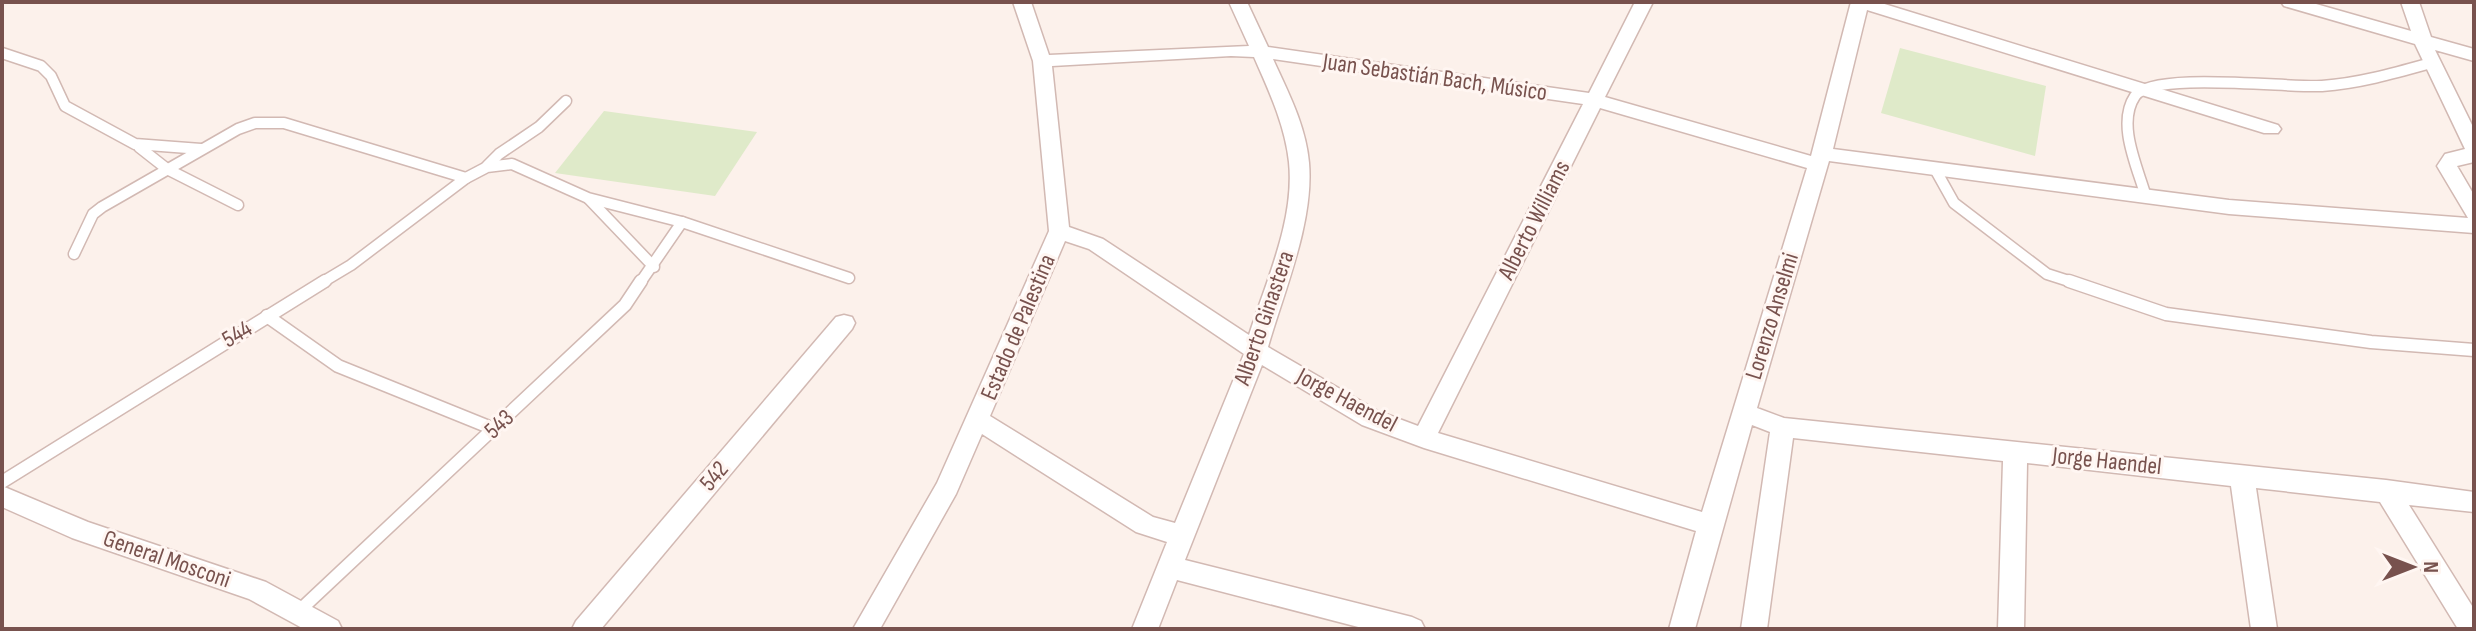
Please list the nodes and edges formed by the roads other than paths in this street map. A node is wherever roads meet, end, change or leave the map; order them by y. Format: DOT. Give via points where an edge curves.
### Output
graph roads {
  1 [pos="1022,2"];
  2 [pos="1238,2"];
  3 [pos="1644,2"];
  4 [pos="1860,2"];
  5 [pos="2290,2"];
  6 [pos="2410,2"];
  7 [pos="2421,40"];
  8 [pos="1261,52"];
  9 [pos="2,53"];
  10 [pos="2474,55"];
  11 [pos="1042,61"];
  12 [pos="2431,63"];
  13 [pos="2141,89"];
  14 [pos="1594,100"];
  15 [pos="566,101"];
  16 [pos="2271,129"];
  17 [pos="135,144"];
  18 [pos="202,149"];
  19 [pos="2474,150"];
  20 [pos="1821,160"];
  21 [pos="487,167"];
  22 [pos="167,169"];
  23 [pos="1935,169"];
  24 [pos="466,178"];
  25 [pos="2146,197"];
  26 [pos="588,198"];
  27 [pos="238,205"];
  28 [pos="2474,213"];
  29 [pos="682,222"];
  30 [pos="2474,226"];
  31 [pos="1059,231"];
  32 [pos="74,254"];
  33 [pos="654,267"];
  34 [pos="849,278"];
  35 [pos="267,316"];
  36 [pos="844,323"];
  37 [pos="2474,350"];
  38 [pos="1256,351"];
  39 [pos="1742,412"];
  40 [pos="978,420"];
  41 [pos="1783,427"];
  42 [pos="494,429"];
  43 [pos="1424,438"];
  44 [pos="2015,452"];
  45 [pos="2242,475"];
  46 [pos="2,482"];
  47 [pos="2386,490"];
  48 [pos="2,496"];
  49 [pos="2474,502"];
  50 [pos="1708,524"];
  51 [pos="1181,536"];
  52 [pos="1169,567"];
  53 [pos="299,611"];
  54 [pos="329,629"];
  55 [pos="585,629"];
  56 [pos="866,629"];
  57 [pos="1145,629"];
  58 [pos="1412,629"];
  59 [pos="1682,629"];
  60 [pos="1754,629"];
  61 [pos="2011,629"];
  62 [pos="2264,629"];
  63 [pos="2472,629"];
  1 -- 11 [label="street, Estado de Palestina"];
  2 -- 8 [label="street, Alberto Ginastera"];
  3 -- 14 [label="street, Alberto Williams"];
  4 -- 13 [label="street"];
  4 -- 20 [label="street, Lorenzo Anselmi"];
  5 -- 7 [label="street"];
  6 -- 7 [label="street"];
  7 -- 10 [label="street"];
  7 -- 12 [label="street"];
  8 -- 11 [label="street, Juan Sebastián Bach, Músico"];
  8 -- 14 [label="street, Juan Sebastián Bach, Músico"];
  8 -- 38 [label="street, Alberto Ginastera" via="1287,110 1300,186 1292,234"];
  9 -- 17 [label="lane" via="41,66 65,106"];
  11 -- 31 [label="street, Estado de Palestina"];
  12 -- 13 [label="lane" via="2322,86 2182,82"];
  12 -- 19 [label="street"];
  13 -- 16 [label="street"];
  13 -- 25 [label="lane" via="2129,109 2129,131"];
  14 -- 20 [label="street, Juan Sebastián Bach, Músico"];
  14 -- 43 [label="street, Alberto Williams"];
  15 -- 21 [label="lane, 544"];
  17 -- 18 [label="lane"];
  17 -- 22 [label="lane"];
  18 -- 22 [label="lane"];
  18 -- 24 [label="lane" via="247,125 284,123"];
  19 -- 28 [label="street" via="2447,166"];
  20 -- 23 [label="street, Juan Sebastián Bach, Músico"];
  20 -- 39 [label="street, Lorenzo Anselmi"];
  21 -- 24 [label="lane, 544"];
  21 -- 26 [label="lane" via="512,164"];
  22 -- 27 [label="lane"];
  22 -- 32 [label="lane" via="93,214"];
  23 -- 25 [label="street, Juan Sebastián Bach, Músico"];
  23 -- 37 [label="lane" via="1954,203 2047,274 2166,314 2371,342"];
  24 -- 35 [label="lane, 544" via="364,256"];
  25 -- 30 [label="street, Juan Sebastián Bach, Músico"];
  26 -- 29 [label="lane"];
  26 -- 33 [label="lane"];
  29 -- 33 [label="lane, 543"];
  29 -- 34 [label="lane"];
  31 -- 38 [label="street, Jorge Haendel" via="1096,244"];
  31 -- 40 [label="street, Estado de Palestina"];
  33 -- 42 [label="lane, 543" via="625,305"];
  35 -- 42 [label="lane" via="338,366"];
  35 -- 46 [label="lane, 544"];
  36 -- 55 [label="street, 542"];
  38 -- 43 [label="street, Jorge Haendel" via="1370,418"];
  38 -- 51 [label="street, Alberto Ginastera"];
  39 -- 41 [label="street, Jorge Haendel"];
  39 -- 50 [label="street, Lorenzo Anselmi"];
  40 -- 51 [label="street" via="1145,525"];
  40 -- 56 [label="street, Estado de Palestina" via="947,487"];
  41 -- 44 [label="street, Jorge Haendel"];
  41 -- 60 [label="street"];
  42 -- 53 [label="lane, 543"];
  43 -- 50 [label="street, Jorge Haendel"];
  44 -- 45 [label="street, Jorge Haendel"];
  44 -- 61 [label="street"];
  45 -- 47 [label="street, Jorge Haendel"];
  45 -- 62 [label="street"];
  47 -- 49 [label="street, Jorge Haendel"];
  47 -- 63 [label="street"];
  48 -- 53 [label="street, General Mosconi" via="81,530 257,590"];
  50 -- 59 [label="street, Lorenzo Anselmi"];
  51 -- 52 [label="street, Alberto Ginastera"];
  52 -- 57 [label="street, Alberto Ginastera"];
  52 -- 58 [label="street"];
  53 -- 54 [label="street, General Mosconi"];
}
